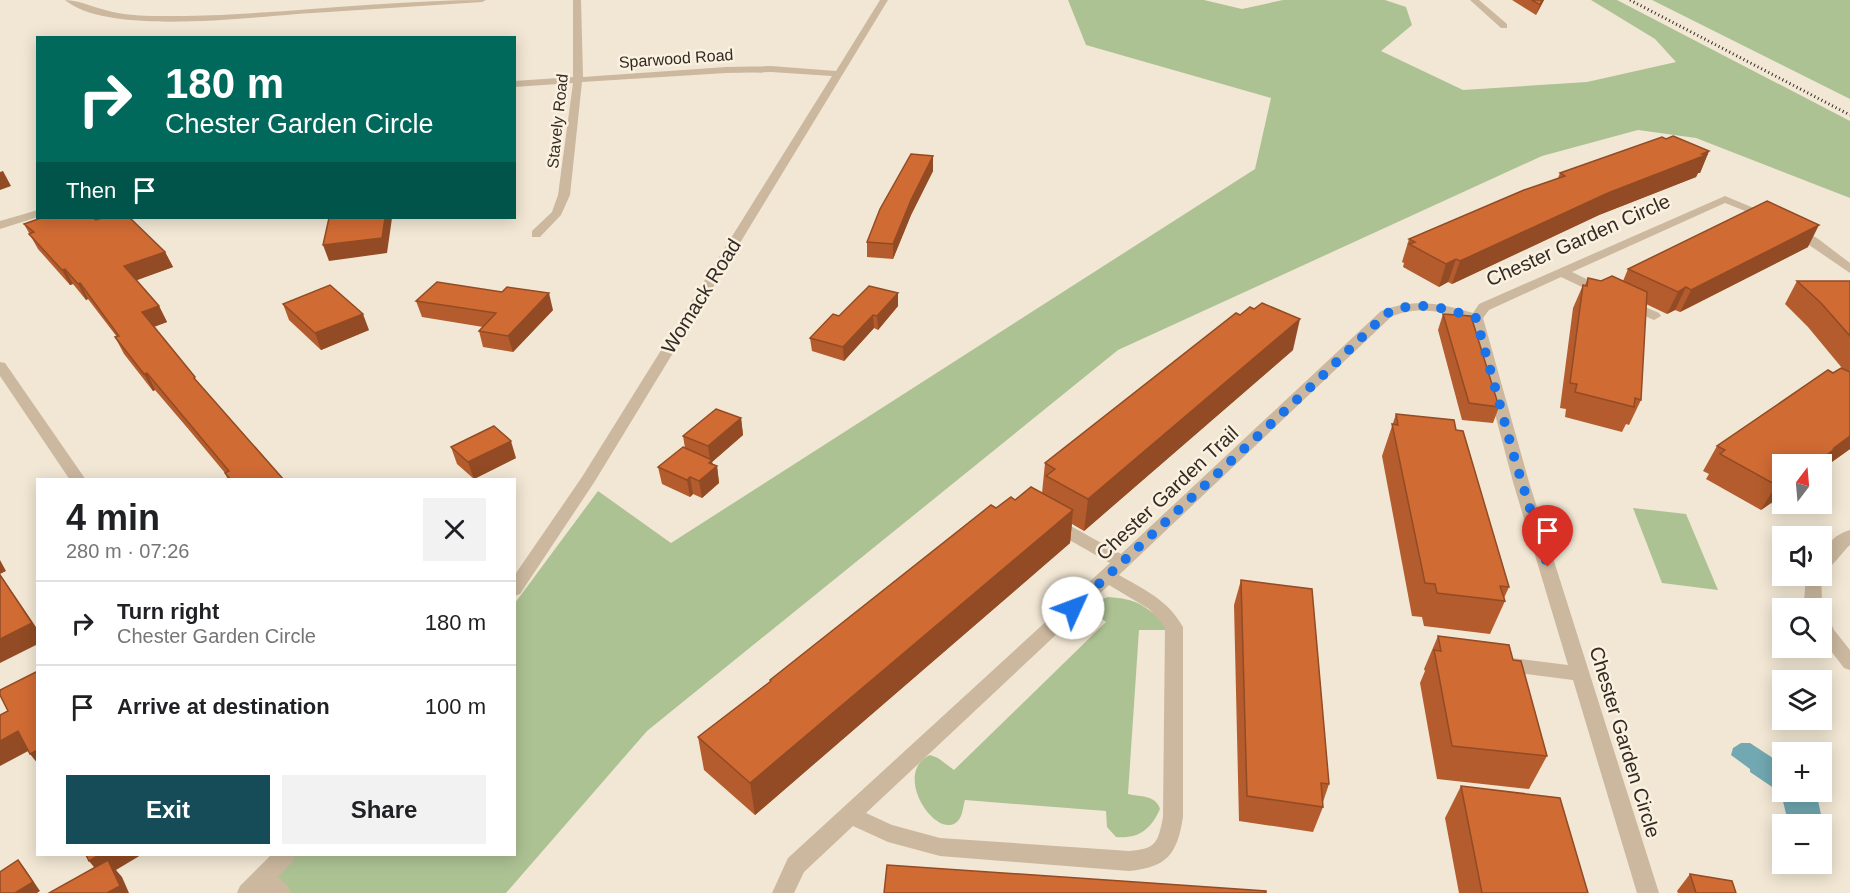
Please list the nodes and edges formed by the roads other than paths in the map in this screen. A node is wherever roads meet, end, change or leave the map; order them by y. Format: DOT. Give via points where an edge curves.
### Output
graph roads {
  1 [pos="69,0"];
  2 [pos="482,0"];
  3 [pos="578,0"];
  4 [pos="884,0"];
  5 [pos="1474,0"];
  6 [pos="395,3"];
  7 [pos="1504,26"];
  8 [pos="840,74"];
  9 [pos="578,80"];
  10 [pos="516,84"];
  11 [pos="36,214"];
  12 [pos="0,225"];
  13 [pos="536,234"];
  14 [pos="1850,269"];
  15 [pos="1561,272"];
  16 [pos="1654,316"];
  17 [pos="1476,318"];
  18 [pos="0,366"];
  19 [pos="77,478"];
  20 [pos="1042,517"];
  21 [pos="1850,536"];
  22 [pos="1832,552"];
  23 [pos="1115,569"];
  24 [pos="516,587"];
  25 [pos="1832,640"];
  26 [pos="1484,661"];
  27 [pos="1850,663"];
  28 [pos="1581,674"];
  29 [pos="851,815"];
  30 [pos="284,856"];
  31 [pos="256,885"];
  32 [pos="280,893"];
  33 [pos="783,893"];
  34 [pos="1648,893"];
  1 -- 6 [label="street" via="97,12 158,18"];
  2 -- 6 [label="street"];
  3 -- 9 [label="street, Stavely Road"];
  4 -- 8 [label="street, Womack Road"];
  5 -- 7 [label="street"];
  8 -- 9 [label="street, Sparwood Road" via="750,69"];
  8 -- 24 [label="street, Womack Road" via="587,481"];
  9 -- 10 [label="street, Sparwood Road"];
  9 -- 13 [label="street, Stavely Road" via="564,195 557,213"];
  11 -- 12 [label="street"];
  14 -- 15 [label="street, Chester Garden Circle" via="1780,222 1725,199"];
  15 -- 16 [label="street"];
  15 -- 17 [label="street, Chester Garden Circle" via="1484,307"];
  17 -- 23 [label="street, Chester Garden Trail" via="1417,305 1386,314"];
  17 -- 28 [label="street, Chester Garden Circle" via="1521,482"];
  18 -- 19 [label="street"];
  20 -- 23 [label="street"];
  21 -- 22 [label="street"];
  23 -- 29 [label="street, Chester Garden Trail"];
  23 -- 29 [label="street" via="1170,616 1174,627 1173,817 1163,850 1149,860 1129,861 940,847 888,833"];
  25 -- 27 [label="street"];
  26 -- 28 [label="street"];
  28 -- 34 [label="street, Chester Garden Circle"];
  29 -- 33 [label="street, Chester Garden Trail" via="796,864"];
  30 -- 31 [label="street"];
  31 -- 32 [label="street"];
}
